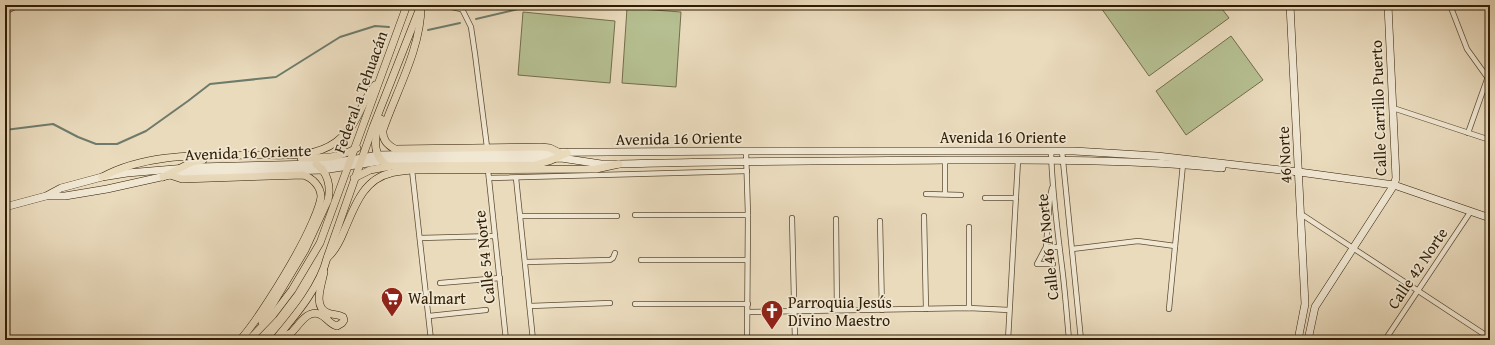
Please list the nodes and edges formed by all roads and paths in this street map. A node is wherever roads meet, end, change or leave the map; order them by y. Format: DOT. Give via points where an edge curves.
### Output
graph roads {
  1 [pos="18,5"];
  2 [pos="406,5"];
  3 [pos="443,5"];
  4 [pos="1290,5"];
  5 [pos="1388,5"];
  6 [pos="1450,5"];
  7 [pos="419,7"];
  8 [pos="460,7"];
  9 [pos="5,12"];
  10 [pos="1490,71"];
  11 [pos="1489,79"];
  12 [pos="380,80"];
  13 [pos="1393,108"];
  14 [pos="1468,133"];
  15 [pos="368,139"];
  16 [pos="1490,140"];
  17 [pos="487,147"];
  18 [pos="355,149"];
  19 [pos="746,151"];
  20 [pos="1052,151"];
  21 [pos="1062,151"];
  22 [pos="564,153"];
  23 [pos="380,158"];
  24 [pos="554,158"];
  25 [pos="945,160"];
  26 [pos="1018,160"];
  27 [pos="1052,160"];
  28 [pos="1064,160"];
  29 [pos="361,161"];
  30 [pos="747,161"];
  31 [pos="1183,161"];
  32 [pos="349,163"];
  33 [pos="316,164"];
  34 [pos="619,164"];
  35 [pos="465,165"];
  36 [pos="387,166"];
  37 [pos="181,168"];
  38 [pos="323,170"];
  39 [pos="412,170"];
  40 [pos="403,171"];
  41 [pos="747,171"];
  42 [pos="488,174"];
  43 [pos="1299,174"];
  44 [pos="166,176"];
  45 [pos="102,177"];
  46 [pos="354,178"];
  47 [pos="516,178"];
  48 [pos="1394,185"];
  49 [pos="1053,186"];
  50 [pos="338,194"];
  51 [pos="926,194"];
  52 [pos="945,194"];
  53 [pos="961,194"];
  54 [pos="46,196"];
  55 [pos="985,198"];
  56 [pos="1016,198"];
  57 [pos="5,207"];
  58 [pos="1471,211"];
  59 [pos="1301,214"];
  60 [pos="635,215"];
  61 [pos="748,215"];
  62 [pos="520,216"];
  63 [pos="617,216"];
  64 [pos="924,216"];
  65 [pos="792,218"];
  66 [pos="836,218"];
  67 [pos="1490,218"];
  68 [pos="880,221"];
  69 [pos="969,227"];
  70 [pos="496,236"];
  71 [pos="420,238"];
  72 [pos="1175,246"];
  73 [pos="1046,247"];
  74 [pos="1059,247"];
  75 [pos="1354,248"];
  76 [pos="1072,249"];
  77 [pos="615,253"];
  78 [pos="327,258"];
  79 [pos="641,260"];
  80 [pos="747,260"];
  81 [pos="525,262"];
  82 [pos="1053,264"];
  83 [pos="324,270"];
  84 [pos="500,278"];
  85 [pos="440,283"];
  86 [pos="1418,290"];
  87 [pos="610,303"];
  88 [pos="635,304"];
  89 [pos="748,304"];
  90 [pos="1306,304"];
  91 [pos="530,306"];
  92 [pos="1315,307"];
  93 [pos="969,308"];
  94 [pos="926,309"];
  95 [pos="1169,309"];
  96 [pos="486,310"];
  97 [pos="795,310"];
  98 [pos="837,310"];
  99 [pos="882,310"];
  100 [pos="1009,310"];
  101 [pos="748,312"];
  102 [pos="429,316"];
  103 [pos="258,331"];
  104 [pos="1490,338"];
  105 [pos="240,340"];
  106 [pos="249,340"];
  107 [pos="253,340"];
  108 [pos="275,340"];
  109 [pos="431,340"];
  110 [pos="506,340"];
  111 [pos="533,340"];
  112 [pos="747,340"];
  113 [pos="795,340"];
  114 [pos="1008,340"];
  115 [pos="1069,340"];
  116 [pos="1081,340"];
  117 [pos="1298,340"];
  118 [pos="1308,340"];
  119 [pos="1385,340"];
  1 -- 9 [label="street"];
  2 -- 12 [label="main road, Federal a Tehuacán"];
  3 -- 8 [label="street"];
  4 -- 43 [label="main road, 46 Norte"];
  5 -- 13 [label="main road, Calle Carrillo Puerto"];
  6 -- 11 [label="street" via="1468,49"];
  7 -- 15 [label="main road, Federal a Tehuacán"];
  7 -- 17 [label="main road" via="420,20 415,41 383,130 385,141 395,149"];
  7 -- 23 [label="main road" via="407,49 378,126 375,144"];
  8 -- 17 [label="street" via="471,27"];
  10 -- 11 [label="street"];
  11 -- 14 [label="street"];
  12 -- 18 [label="main road, Federal a Tehuacán"];
  12 -- 45 [label="main road" via="369,94 351,128 337,142 318,152 155,160 120,168"];
  13 -- 14 [label="street"];
  13 -- 48 [label="main road, Calle Carrillo Puerto" via="1396,170"];
  14 -- 16 [label="street"];
  15 -- 18 [label="main road"];
  15 -- 29 [label="main road, Federal a Tehuacán"];
  17 -- 22 [label="main road" via="541,147"];
  18 -- 32 [label="main road, Federal a Tehuacán"];
  18 -- 37 [label="main road" via="322,159 206,160 192,162"];
  19 -- 20 [label="main road, Avenida 16 Oriente"];
  19 -- 22 [label="main road, Avenida 16 Oriente"];
  19 -- 30 [label="street"];
  20 -- 21 [label="main road, Avenida 16 Oriente"];
  20 -- 27 [label="street, Calle 46 A Norte"];
  21 -- 28 [label="street, Calle 46 A Norte"];
  21 -- 31 [label="main road, Avenida 16 Oriente" via="1121,153"];
  22 -- 23 [label="main road, Avenida 16 Oriente" via="486,153"];
  22 -- 24 [label="main road"];
  23 -- 29 [label="main road, Avenida 16 Oriente"];
  23 -- 35 [label="main road, Avenida 16 Oriente"];
  23 -- 36 [label="main road"];
  24 -- 34 [label="main road, Avenida 16 Oriente"];
  24 -- 35 [label="main road" via="535,165"];
  25 -- 26 [label="main road, Avenida 16 Oriente"];
  25 -- 30 [label="main road, Avenida 16 Oriente"];
  25 -- 52 [label="street"];
  26 -- 27 [label="main road, Avenida 16 Oriente"];
  26 -- 56 [label="street"];
  27 -- 28 [label="main road, Avenida 16 Oriente"];
  27 -- 49 [label="street, Calle 46 A Norte"];
  28 -- 31 [label="main road, Avenida 16 Oriente"];
  28 -- 76 [label="street, Calle 46 A Norte"];
  29 -- 32 [label="main road, Avenida 16 Oriente"];
  29 -- 46 [label="main road, Federal a Tehuacán"];
  30 -- 34 [label="main road, Avenida 16 Oriente"];
  30 -- 41 [label="street"];
  31 -- 43 [label="main road, Avenida 16 Oriente"];
  31 -- 72 [label="street"];
  32 -- 33 [label="main road, Avenida 16 Oriente"];
  32 -- 38 [label="main road, Avenida 16 Oriente"];
  32 -- 50 [label="main road, Federal a Tehuacán"];
  33 -- 37 [label="main road, Avenida 16 Oriente"];
  33 -- 38 [label="main road"];
  34 -- 42 [label="main road" via="596,169"];
  35 -- 36 [label="main road"];
  35 -- 39 [label="main road"];
  35 -- 42 [label="main road"];
  36 -- 40 [label="main road"];
  36 -- 46 [label="main road" via="370,170"];
  37 -- 44 [label="main road"];
  37 -- 45 [label="main road, Avenida 16 Oriente"];
  38 -- 44 [label="main road, Avenida 16 Oriente"];
  38 -- 103 [label="main road" via="329,187 328,200 305,250"];
  39 -- 40 [label="main road"];
  39 -- 71 [label="street"];
  40 -- 78 [label="main road" via="385,175 367,187 357,201 340,242"];
  41 -- 47 [label="street"];
  41 -- 61 [label="street"];
  42 -- 47 [label="street"];
  42 -- 70 [label="street, Calle 54 Norte"];
  43 -- 48 [label="main road, Avenida 16 Oriente"];
  43 -- 59 [label="main road, 46 Norte"];
  44 -- 54 [label="main road, Avenida 16 Oriente" via="107,189 65,196"];
  44 -- 105 [label="main road" via="182,179 303,176 313,180 320,190 320,202 300,249 282,281"];
  45 -- 54 [label="main road, Avenida 16 Oriente" via="62,188"];
  46 -- 50 [label="main road"];
  46 -- 78 [label="main road, Federal a Tehuacán"];
  47 -- 62 [label="street"];
  48 -- 58 [label="main road, Avenida 16 Oriente"];
  48 -- 75 [label="main road, Calle Carrillo Puerto"];
  49 -- 73 [label="street"];
  49 -- 74 [label="street, Calle 46 A Norte"];
  50 -- 103 [label="main road, Federal a Tehuacán" via="320,243 312,257 292,290"];
  51 -- 52 [label="street"];
  52 -- 53 [label="street"];
  54 -- 57 [label="main road"];
  55 -- 56 [label="street"];
  56 -- 100 [label="street"];
  58 -- 67 [label="main road, Avenida 16 Oriente"];
  58 -- 86 [label="street, Calle 42 Norte"];
  59 -- 75 [label="street"];
  59 -- 90 [label="main road, 46 Norte"];
  60 -- 61 [label="street"];
  61 -- 80 [label="street"];
  62 -- 63 [label="street"];
  62 -- 81 [label="street"];
  64 -- 94 [label="street"];
  65 -- 97 [label="street"];
  66 -- 98 [label="street"];
  68 -- 99 [label="street"];
  69 -- 93 [label="street"];
  70 -- 71 [label="street"];
  70 -- 84 [label="street, Calle 54 Norte"];
  71 -- 102 [label="street"];
  72 -- 76 [label="street" via="1138,241"];
  72 -- 95 [label="street"];
  73 -- 74 [label="street"];
  73 -- 82 [label="street" via="1037,264"];
  74 -- 115 [label="street, Calle 46 A Norte"];
  75 -- 86 [label="street"];
  75 -- 92 [label="main road, Calle Carrillo Puerto"];
  76 -- 116 [label="street, Calle 46 A Norte"];
  77 -- 81 [label="street" via="610,260"];
  78 -- 83 [label="main road, Federal a Tehuacán"];
  79 -- 80 [label="street"];
  80 -- 89 [label="street"];
  81 -- 91 [label="street"];
  83 -- 108 [label="main road" via="306,300"];
  83 -- 108 [label="main road" via="318,298 324,310 343,317 342,323 337,326 318,313 312,314 305,317 291,333"];
  84 -- 85 [label="street"];
  84 -- 110 [label="street, Calle 54 Norte"];
  86 -- 104 [label="street"];
  86 -- 119 [label="street, Calle 42 Norte"];
  87 -- 91 [label="street"];
  88 -- 89 [label="street"];
  89 -- 101 [label="street"];
  90 -- 92 [label="main road"];
  90 -- 117 [label="main road"];
  91 -- 111 [label="street"];
  92 -- 118 [label="main road"];
  93 -- 94 [label="street"];
  93 -- 100 [label="street"];
  94 -- 99 [label="street"];
  96 -- 102 [label="street"];
  97 -- 98 [label="street"];
  97 -- 101 [label="street"];
  97 -- 113 [label="street"];
  98 -- 99 [label="street"];
  100 -- 114 [label="street"];
  101 -- 112 [label="street"];
  102 -- 109 [label="street"];
  103 -- 106 [label="main road"];
  103 -- 107 [label="main road"];
}
